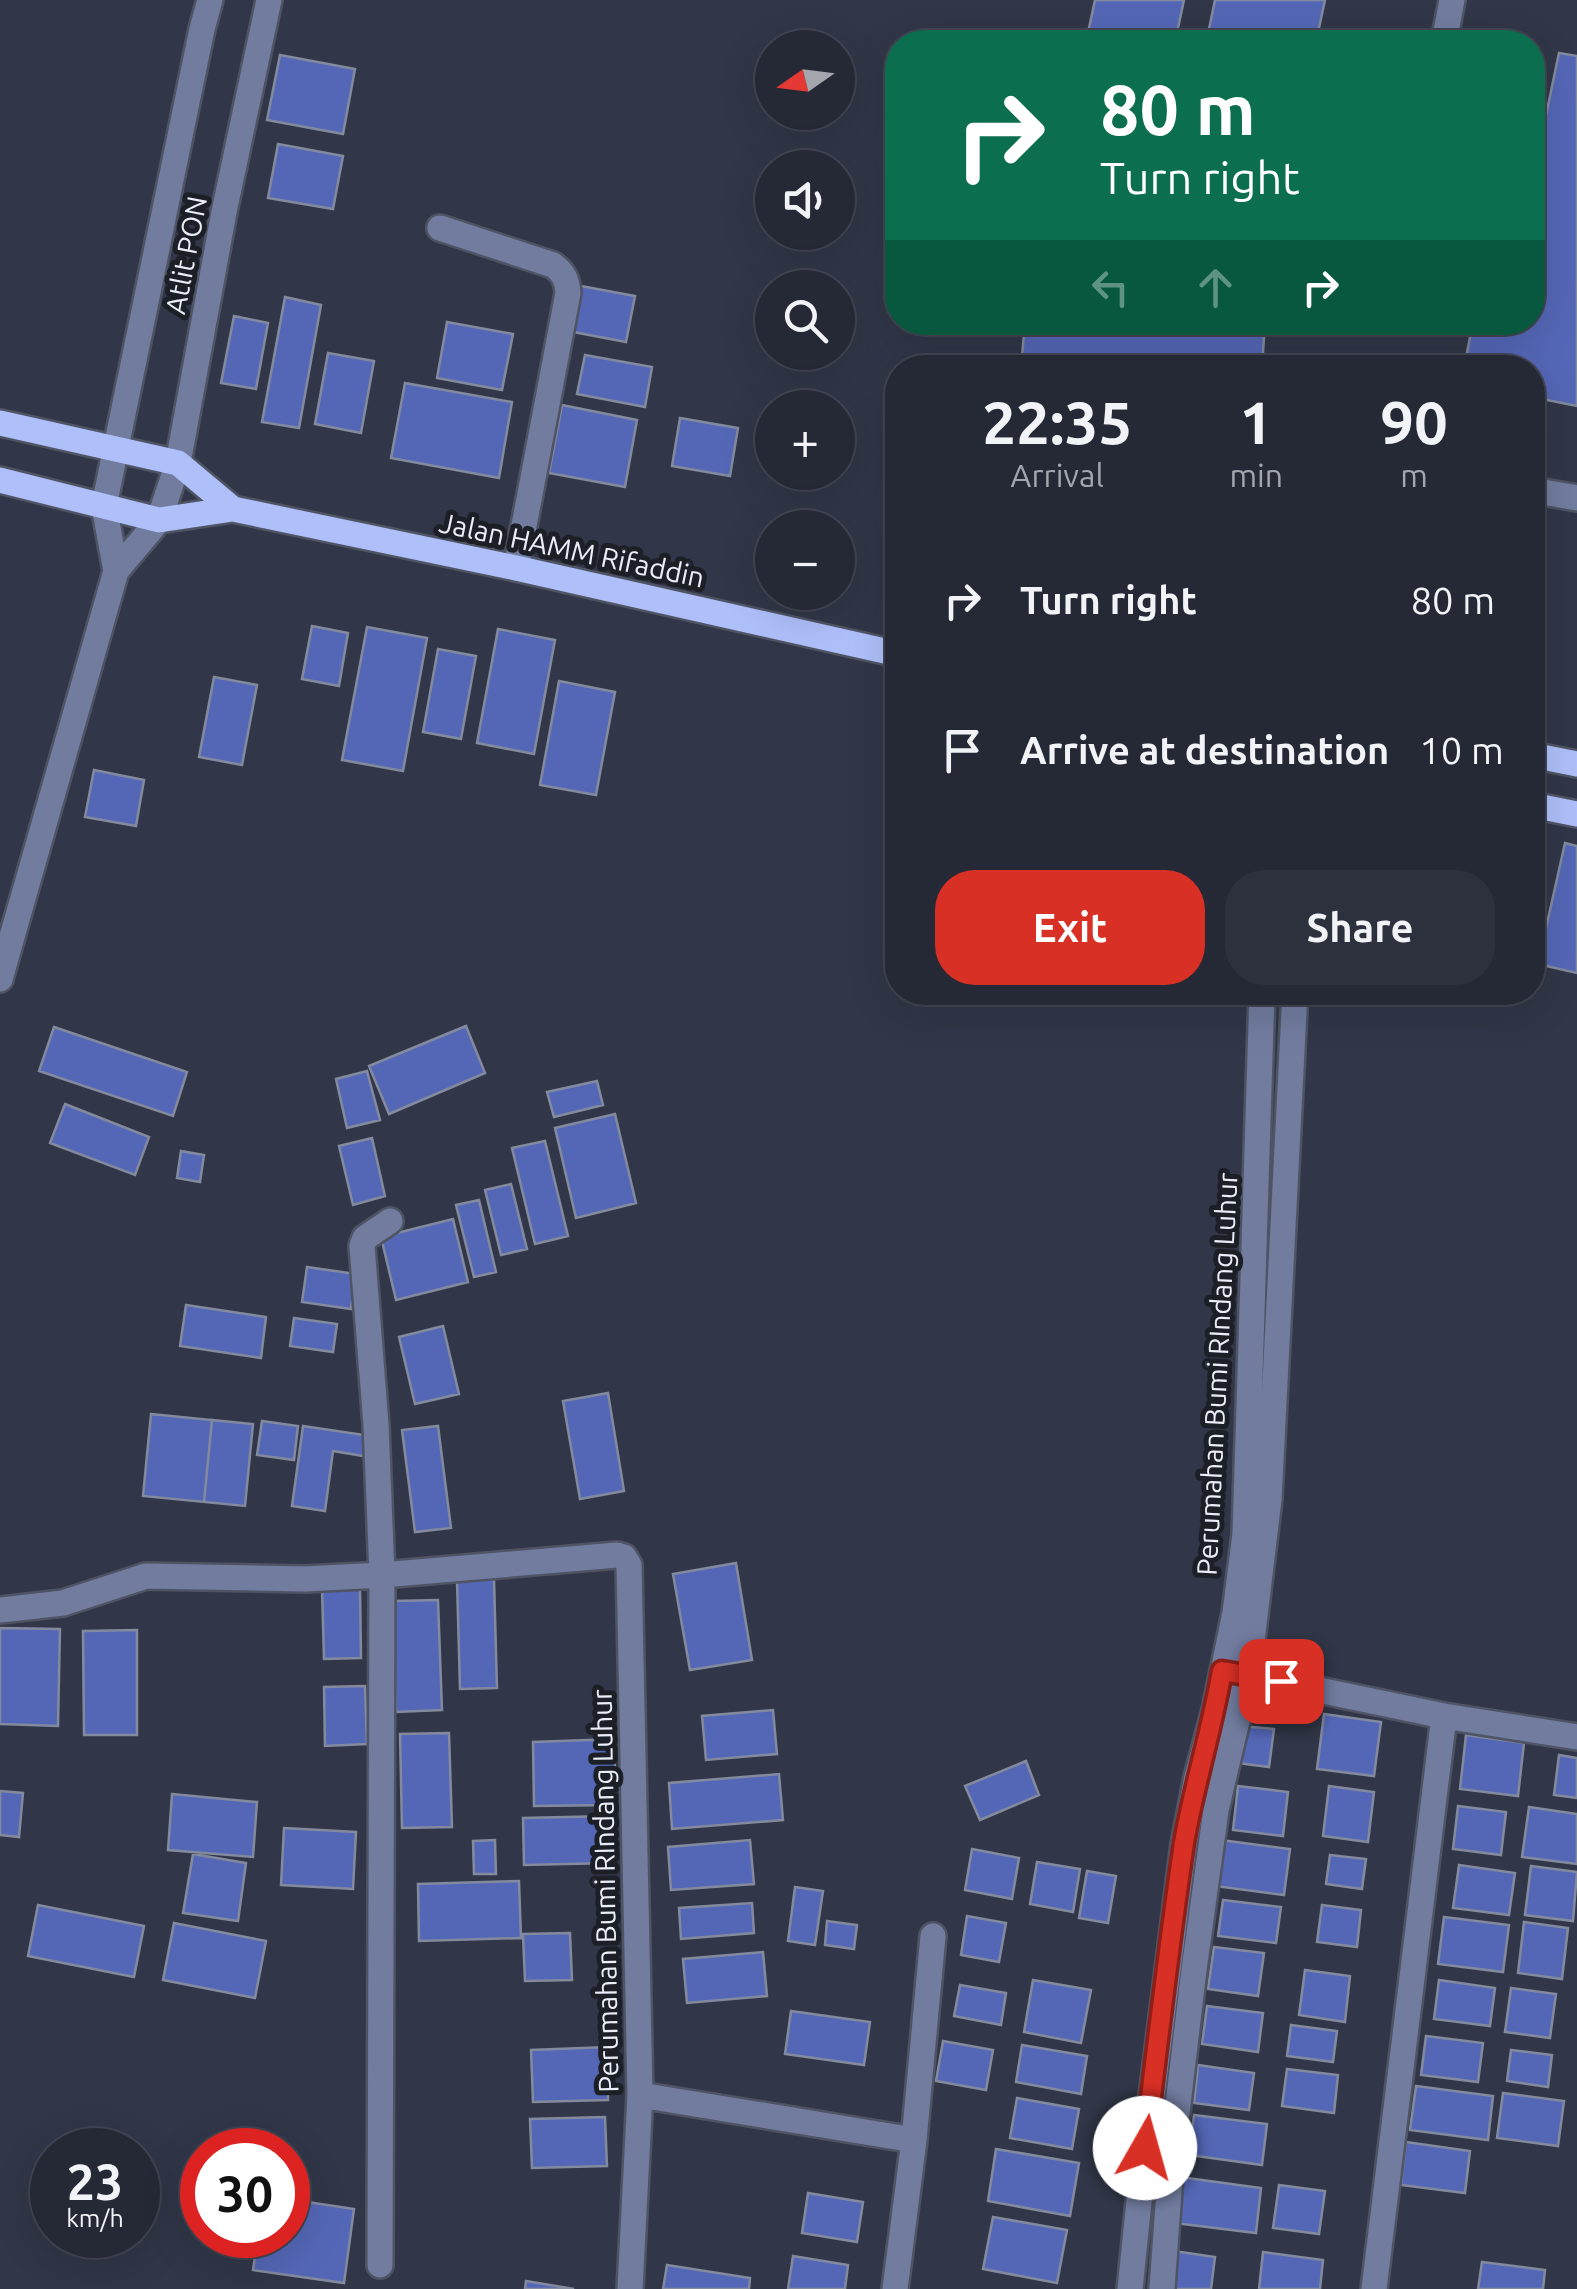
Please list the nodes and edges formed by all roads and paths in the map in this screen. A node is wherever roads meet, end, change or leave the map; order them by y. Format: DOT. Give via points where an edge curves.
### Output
graph roads {
  1 [pos="210,0"];
  2 [pos="269,0"];
  3 [pos="1452,0"];
  4 [pos="1446,30"];
  5 [pos="440,228"];
  6 [pos="0,423"];
  7 [pos="116,449"];
  8 [pos="178,463"];
  9 [pos="0,480"];
  10 [pos="1545,492"];
  11 [pos="1577,498"];
  12 [pos="104,506"];
  13 [pos="232,509"];
  14 [pos="160,520"];
  15 [pos="516,568"];
  16 [pos="116,571"];
  17 [pos="885,651"];
  18 [pos="1545,757"];
  19 [pos="1577,764"];
  20 [pos="1545,808"];
  21 [pos="1577,814"];
  22 [pos="0,979"];
  23 [pos="1262,1005"];
  24 [pos="1294,1005"];
  25 [pos="390,1221"];
  26 [pos="382,1575"];
  27 [pos="0,1610"];
  28 [pos="1235,1672"];
  29 [pos="1444,1716"];
  30 [pos="1577,1737"];
  31 [pos="933,1936"];
  32 [pos="640,2096"];
  33 [pos="914,2140"];
  34 [pos="380,2265"];
  35 [pos="630,2289"];
  36 [pos="896,2289"];
  37 [pos="1130,2289"];
  38 [pos="1162,2289"];
  39 [pos="1374,2289"];
  1 -- 7 [label="street, Atlit PON"];
  2 -- 8 [label="street, Atlit PON"];
  3 -- 4 [label="street"];
  5 -- 15 [label="street" via="553,266 567,282"];
  6 -- 7 [label="main road"];
  7 -- 8 [label="main road"];
  7 -- 12 [label="street, Atlit PON"];
  8 -- 13 [label="main road, Jalan HAMM Rifaddin"];
  8 -- 14 [label="street, Atlit PON"];
  9 -- 12 [label="main road"];
  10 -- 11 [label="street"];
  12 -- 14 [label="main road"];
  12 -- 16 [label="street"];
  13 -- 14 [label="main road, Jalan HAMM Rifaddin"];
  13 -- 15 [label="main road, Jalan HAMM Rifaddin"];
  14 -- 16 [label="street"];
  15 -- 17 [label="main road, Jalan HAMM Rifaddin"];
  16 -- 22 [label="street"];
  18 -- 19 [label="main road"];
  20 -- 21 [label="main road"];
  23 -- 28 [label="street, Perumahan Bumi RIndang Luhur" via="1246,1534"];
  24 -- 28 [label="street" via="1269,1499"];
  25 -- 26 [label="street" via="362,1246"];
  26 -- 27 [label="street" via="146,1576 62,1603"];
  26 -- 32 [label="street, Perumahan Bumi RIndang Luhur" via="617,1555 628,1562"];
  26 -- 34 [label="street"];
  28 -- 29 [label="street"];
  28 -- 37 [label="street, Perumahan Bumi RIndang Luhur" via="1215,1710 1184,1844"];
  28 -- 38 [label="street"];
  29 -- 30 [label="street"];
  29 -- 39 [label="street"];
  31 -- 33 [label="street"];
  32 -- 33 [label="street"];
  32 -- 35 [label="street, Perumahan Bumi RIndang Luhur"];
  33 -- 36 [label="street"];
}
